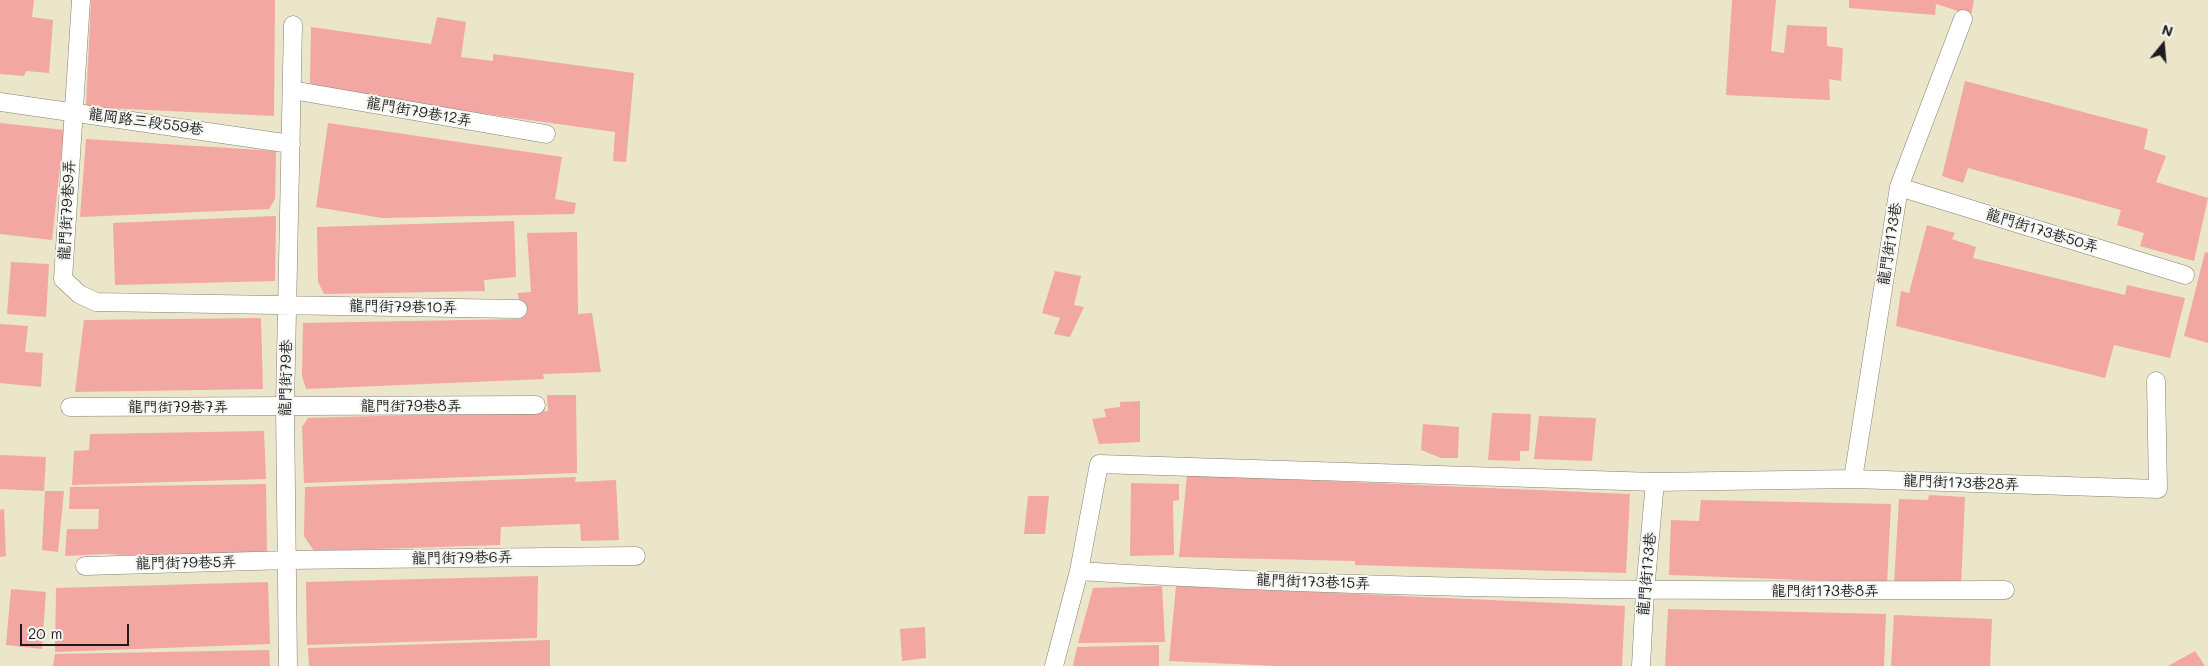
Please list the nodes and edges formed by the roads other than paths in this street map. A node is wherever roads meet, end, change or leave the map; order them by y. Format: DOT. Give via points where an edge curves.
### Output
graph roads {
  1 [pos="81,0"];
  2 [pos="1963,19"];
  3 [pos="293,25"];
  4 [pos="292,90"];
  5 [pos="0,102"];
  6 [pos="72,112"];
  7 [pos="546,134"];
  8 [pos="291,144"];
  9 [pos="1898,187"];
  10 [pos="2185,275"];
  11 [pos="288,306"];
  12 [pos="518,309"];
  13 [pos="2156,381"];
  14 [pos="536,405"];
  15 [pos="285,406"];
  16 [pos="70,407"];
  17 [pos="1853,479"];
  18 [pos="1655,482"];
  19 [pos="636,556"];
  20 [pos="288,560"];
  21 [pos="85,566"];
  22 [pos="1079,571"];
  23 [pos="2005,590"];
  24 [pos="1645,591"];
  25 [pos="288,666"];
  26 [pos="1054,666"];
  27 [pos="1641,666"];
  1 -- 6 [label="lane, 龍門街79巷9弄"];
  2 -- 9 [label="lane, 龍門街173巷"];
  3 -- 4 [label="lane, 龍門街79巷"];
  4 -- 7 [label="lane, 龍門街79巷12弄"];
  4 -- 8 [label="lane, 龍門街79巷"];
  5 -- 6 [label="lane, 龍岡路三段559巷"];
  6 -- 8 [label="lane, 龍岡路三段559巷"];
  6 -- 11 [label="lane, 龍門街79巷9弄" via="63,278 79,294 96,302"];
  8 -- 11 [label="lane, 龍門街79巷"];
  9 -- 10 [label="lane, 龍門街173巷50弄"];
  9 -- 17 [label="lane, 龍門街173巷"];
  11 -- 12 [label="lane, 龍門街79巷10弄"];
  11 -- 15 [label="lane, 龍門街79巷"];
  13 -- 17 [label="lane, 龍門街173巷28弄" via="2158,490"];
  14 -- 15 [label="lane, 龍門街79巷8弄"];
  15 -- 16 [label="lane, 龍門街79巷7弄"];
  15 -- 20 [label="lane, 龍門街79巷"];
  17 -- 18 [label="lane, 龍門街173巷28弄"];
  18 -- 22 [label="lane, 龍門街173巷28弄" via="1099,464"];
  18 -- 24 [label="lane, 龍門街173巷"];
  19 -- 20 [label="lane, 龍門街79巷6弄"];
  20 -- 21 [label="lane, 龍門街79巷5弄"];
  20 -- 25 [label="lane, 龍門街79巷"];
  22 -- 24 [label="lane, 龍門街173巷15弄" via="1201,579"];
  22 -- 26 [label="lane"];
  23 -- 24 [label="lane, 龍門街173巷8弄"];
  24 -- 27 [label="lane, 龍門街173巷"];
}
